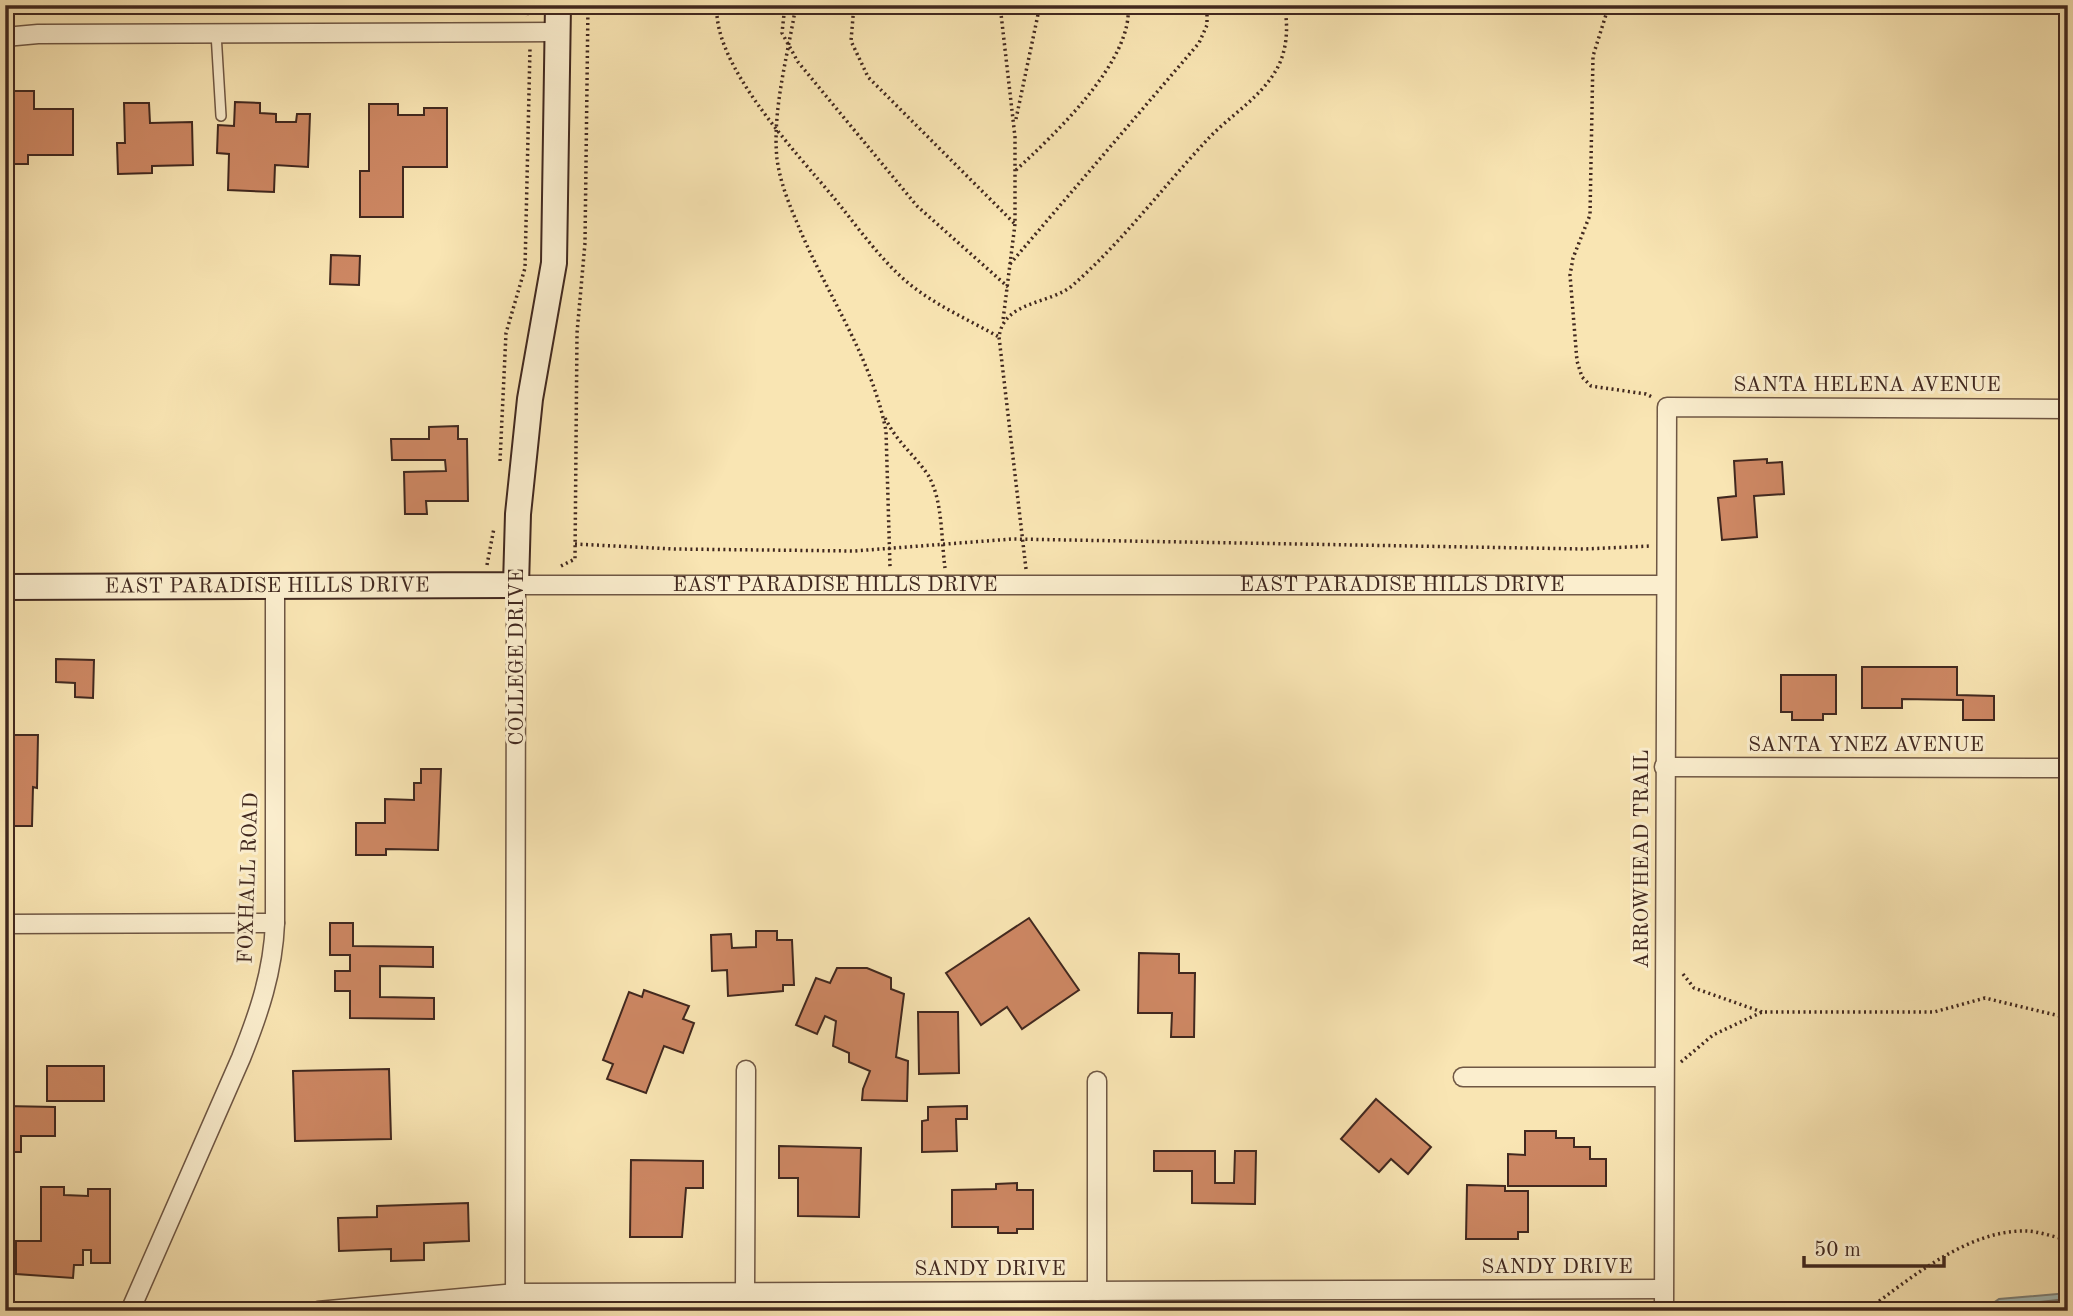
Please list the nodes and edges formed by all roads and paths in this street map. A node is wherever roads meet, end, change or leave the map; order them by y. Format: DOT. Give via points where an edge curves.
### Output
graph roads {
  1 [pos="525,5"];
  2 [pos="558,5"];
  3 [pos="588,5"];
  4 [pos="717,5"];
  5 [pos="785,5"];
  6 [pos="796,5"];
  7 [pos="854,5"];
  8 [pos="1000,5"];
  9 [pos="1040,5"];
  10 [pos="1128,5"];
  11 [pos="1207,5"];
  12 [pos="1283,5"];
  13 [pos="1609,5"];
  14 [pos="530,32"];
  15 [pos="557,32"];
  16 [pos="216,33"];
  17 [pos="5,37"];
  18 [pos="789,49"];
  19 [pos="221,116"];
  20 [pos="1015,124"];
  21 [pos="777,129"];
  22 [pos="1016,171"];
  23 [pos="1015,224"];
  24 [pos="1010,264"];
  25 [pos="1008,287"];
  26 [pos="1003,323"];
  27 [pos="999,337"];
  28 [pos="1667,407"];
  29 [pos="2068,409"];
  30 [pos="882,413"];
  31 [pos="499,473"];
  32 [pos="495,524"];
  33 [pos="1022,540"];
  34 [pos="575,544"];
  35 [pos="942,544"];
  36 [pos="1658,545"];
  37 [pos="889,548"];
  38 [pos="487,565"];
  39 [pos="561,566"];
  40 [pos="516,585"];
  41 [pos="890,585"];
  42 [pos="947,585"];
  43 [pos="1027,585"];
  44 [pos="1665,585"];
  45 [pos="275,586"];
  46 [pos="5,587"];
  47 [pos="1664,767"];
  48 [pos="2068,768"];
  49 [pos="275,923"];
  50 [pos="5,924"];
  51 [pos="1664,950"];
  52 [pos="1762,1012"];
  53 [pos="2068,1018"];
  54 [pos="746,1070"];
  55 [pos="1463,1077"];
  56 [pos="1664,1077"];
  57 [pos="1097,1081"];
  58 [pos="2068,1240"];
  59 [pos="1663,1289"];
  60 [pos="1097,1291"];
  61 [pos="745,1292"];
  62 [pos="515,1302"];
  63 [pos="130,1311"];
  64 [pos="318,1311"];
  65 [pos="1664,1311"];
  66 [pos="1866,1311"];
  1 -- 14 [label="path"];
  2 -- 15 [label="main road, COLLEGE DRIVE"];
  3 -- 34 [label="path"];
  4 -- 21 [label="path" via="718,29 727,54"];
  5 -- 18 [label="path" via="781,25"];
  6 -- 18 [label="path"];
  7 -- 23 [label="path" via="851,41 868,77"];
  8 -- 20 [label="path"];
  9 -- 20 [label="path"];
  10 -- 22 [label="path" via="1126,30 1111,63 1063,125"];
  11 -- 24 [label="path" via="1207,25 1199,43"];
  12 -- 26 [label="path" via="1284,50 1268,82 1210,137 1071,287 1019,309"];
  13 -- 28 [label="path" via="1593,56 1590,215 1570,275 1577,361 1591,386 1646,394"];
  14 -- 15 [label="street"];
  14 -- 16 [label="street"];
  14 -- 31 [label="path" via="525,268 506,333"];
  15 -- 40 [label="main road, COLLEGE DRIVE" via="554,263 530,399"];
  16 -- 17 [label="street"];
  16 -- 19 [label="lane"];
  18 -- 21 [label="path"];
  18 -- 25 [label="path" via="917,206"];
  20 -- 22 [label="path"];
  21 -- 27 [label="path" via="906,281"];
  21 -- 30 [label="path" via="779,169 788,201 873,383"];
  22 -- 23 [label="path"];
  23 -- 24 [label="path"];
  24 -- 25 [label="path"];
  25 -- 26 [label="path"];
  26 -- 27 [label="path"];
  27 -- 33 [label="path"];
  28 -- 29 [label="street, SANTA HELENA AVENUE"];
  28 -- 44 [label="street, ARROWHEAD TRAIL"];
  30 -- 35 [label="path" via="898,443 928,476 935,492"];
  30 -- 37 [label="path"];
  32 -- 38 [label="path"];
  33 -- 35 [label="path"];
  33 -- 36 [label="path" via="1584,549"];
  33 -- 43 [label="path"];
  34 -- 37 [label="path" via="674,549"];
  34 -- 39 [label="path" via="575,559"];
  35 -- 37 [label="path"];
  35 -- 42 [label="path"];
  37 -- 41 [label="path"];
  40 -- 41 [label="street, EAST PARADISE HILLS DRIVE"];
  40 -- 45 [label="main road, EAST PARADISE HILLS DRIVE"];
  40 -- 62 [label="street, COLLEGE DRIVE"];
  41 -- 42 [label="street, EAST PARADISE HILLS DRIVE"];
  42 -- 43 [label="street, EAST PARADISE HILLS DRIVE"];
  43 -- 44 [label="street, EAST PARADISE HILLS DRIVE"];
  44 -- 47 [label="street, ARROWHEAD TRAIL"];
  45 -- 46 [label="main road, EAST PARADISE HILLS DRIVE"];
  45 -- 49 [label="street, FOXHALL ROAD"];
  47 -- 48 [label="street, SANTA YNEZ AVENUE"];
  47 -- 51 [label="street, ARROWHEAD TRAIL"];
  49 -- 50 [label="street"];
  49 -- 63 [label="street, FOXHALL ROAD" via="271,967 257,1019"];
  51 -- 52 [label="path" via="1694,988"];
  51 -- 56 [label="street, ARROWHEAD TRAIL"];
  52 -- 53 [label="path" via="1934,1012 1985,998"];
  52 -- 56 [label="path" via="1713,1035"];
  54 -- 61 [label="street"];
  55 -- 56 [label="street"];
  56 -- 59 [label="street, ARROWHEAD TRAIL"];
  57 -- 60 [label="street"];
  58 -- 66 [label="path" via="2025,1231 1972,1242 1930,1264"];
  59 -- 60 [label="street, SANDY DRIVE"];
  59 -- 65 [label="street, ARROWHEAD TRAIL"];
  60 -- 61 [label="street, SANDY DRIVE"];
  61 -- 62 [label="street, SANDY DRIVE"];
  62 -- 64 [label="street, SANDY DRIVE"];
}
